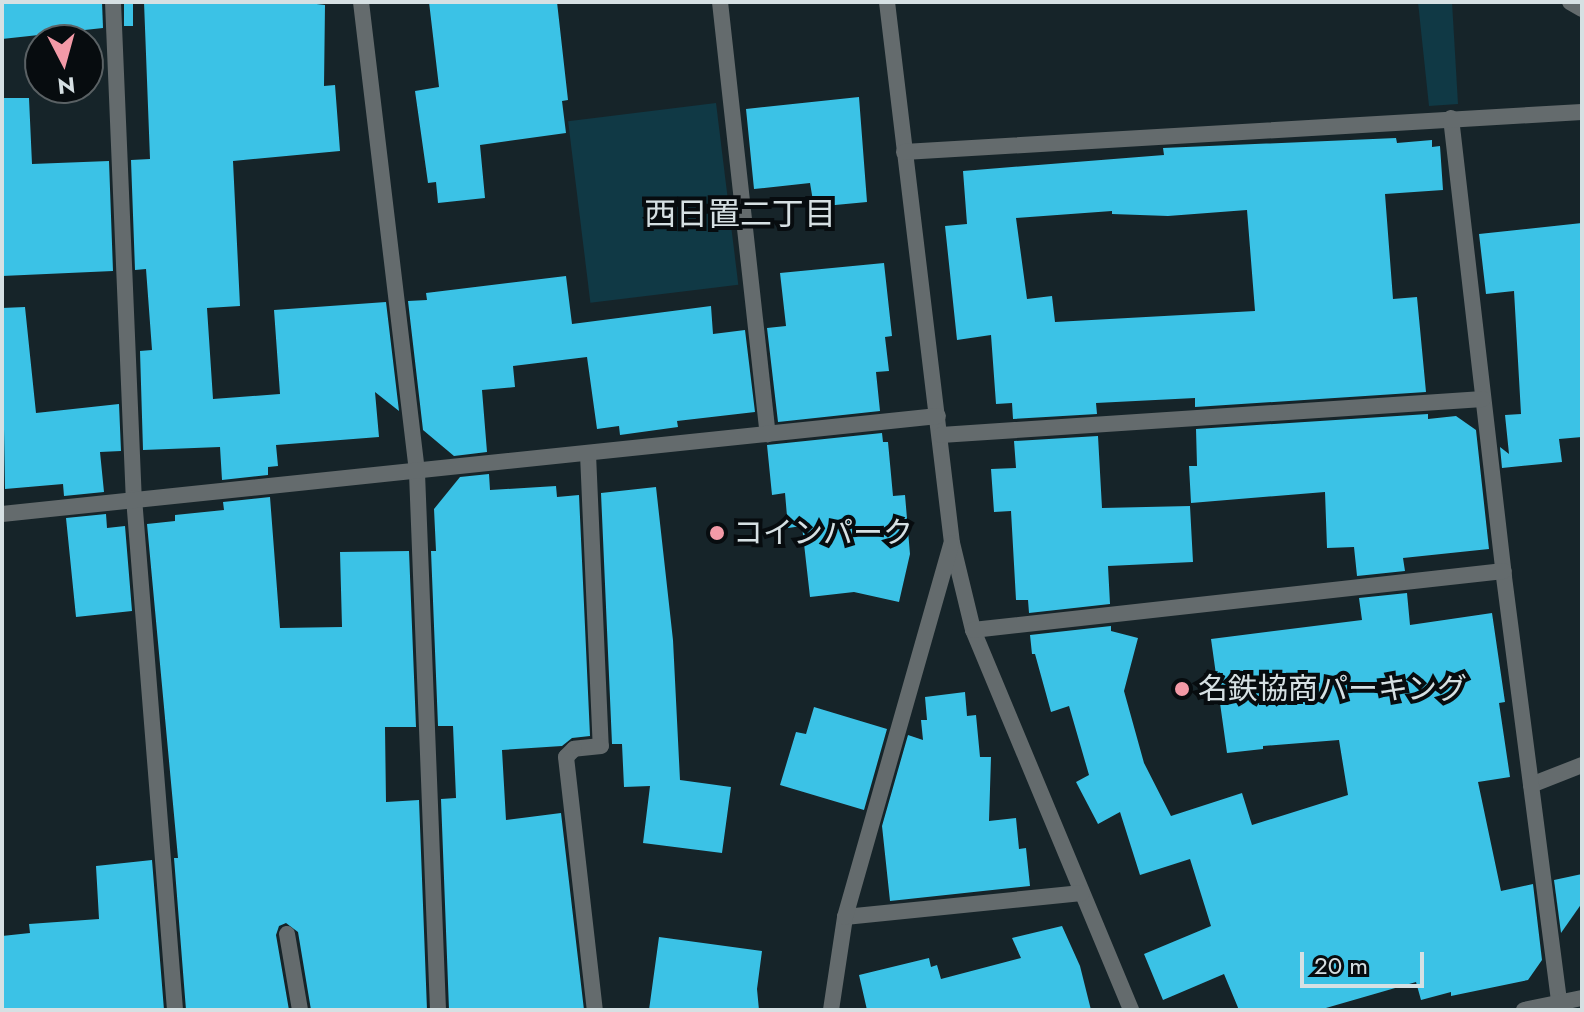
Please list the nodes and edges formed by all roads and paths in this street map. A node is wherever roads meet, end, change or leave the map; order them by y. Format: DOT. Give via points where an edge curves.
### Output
graph roads {
  1 [pos="113,2"];
  2 [pos="361,2"];
  3 [pos="720,2"];
  4 [pos="887,2"];
  5 [pos="1570,2"];
  6 [pos="1582,9"];
  7 [pos="1582,112"];
  8 [pos="1451,118"];
  9 [pos="904,152"];
  10 [pos="1483,399"];
  11 [pos="938,416"];
  12 [pos="768,434"];
  13 [pos="941,435"];
  14 [pos="588,454"];
  15 [pos="417,473"];
  16 [pos="134,498"];
  17 [pos="2,514"];
  18 [pos="952,543"];
  19 [pos="1504,571"];
  20 [pos="973,630"];
  21 [pos="1582,765"];
  22 [pos="1531,785"];
  23 [pos="1082,893"];
  24 [pos="845,917"];
  25 [pos="287,934"];
  26 [pos="1582,998"];
  27 [pos="1559,1003"];
  28 [pos="175,1010"];
  29 [pos="300,1010"];
  30 [pos="438,1010"];
  31 [pos="595,1010"];
  32 [pos="831,1010"];
  33 [pos="1131,1010"];
  34 [pos="1524,1010"];
  1 -- 16 [label="street"];
  2 -- 15 [label="street"];
  3 -- 12 [label="street"];
  4 -- 9 [label="street"];
  5 -- 6 [label="street"];
  7 -- 8 [label="street"];
  8 -- 9 [label="street"];
  8 -- 10 [label="street"];
  9 -- 11 [label="street"];
  10 -- 13 [label="street"];
  10 -- 19 [label="street"];
  11 -- 12 [label="street"];
  11 -- 13 [label="street"];
  12 -- 14 [label="street"];
  13 -- 18 [label="street"];
  14 -- 15 [label="street"];
  14 -- 31 [label="street" via="601,746 574,749 566,757"];
  15 -- 16 [label="street"];
  15 -- 30 [label="street"];
  16 -- 17 [label="street"];
  16 -- 28 [label="street"];
  18 -- 20 [label="street"];
  18 -- 24 [label="street"];
  19 -- 20 [label="street"];
  19 -- 22 [label="street"];
  20 -- 23 [label="street"];
  21 -- 22 [label="street"];
  22 -- 27 [label="street"];
  23 -- 24 [label="street"];
  23 -- 33 [label="street"];
  24 -- 32 [label="street"];
  25 -- 29 [label="street"];
  26 -- 27 [label="street"];
  27 -- 34 [label="street"];
}
